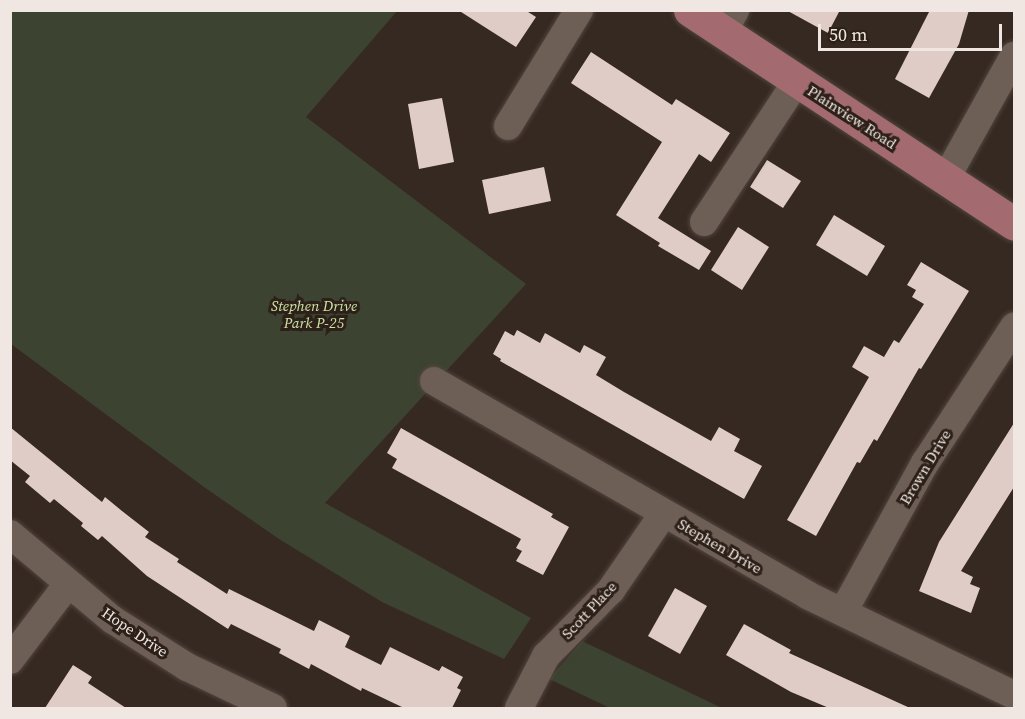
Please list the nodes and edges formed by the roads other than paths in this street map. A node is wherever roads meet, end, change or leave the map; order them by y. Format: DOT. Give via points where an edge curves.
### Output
graph roads {
  1 [pos="579,10"];
  2 [pos="690,10"];
  3 [pos="729,21"];
  4 [pos="1014,56"];
  5 [pos="797,81"];
  6 [pos="508,126"];
  7 [pos="946,178"];
  8 [pos="704,222"];
  9 [pos="1014,224"];
  10 [pos="1014,327"];
  11 [pos="434,381"];
  12 [pos="664,513"];
  13 [pos="10,534"];
  14 [pos="68,584"];
  15 [pos="843,612"];
  16 [pos="10,660"];
  17 [pos="1014,695"];
  18 [pos="273,708"];
  19 [pos="519,708"];
  1 -- 6 [label="street"];
  2 -- 3 [label="main road, Plainview Road"];
  3 -- 5 [label="main road, Plainview Road"];
  4 -- 7 [label="street"];
  5 -- 7 [label="main road, Plainview Road"];
  5 -- 8 [label="street"];
  7 -- 9 [label="main road, Plainview Road"];
  10 -- 15 [label="street, Brown Drive" via="925,463"];
  11 -- 12 [label="street, Stephen Drive"];
  12 -- 15 [label="street, Stephen Drive" via="807,596"];
  12 -- 19 [label="street, Scott Place" via="611,590 546,656"];
  13 -- 14 [label="street, Hope Drive"];
  14 -- 16 [label="street"];
  14 -- 18 [label="street, Hope Drive" via="113,620 187,667"];
  15 -- 17 [label="street, Stephen Drive"];
}
